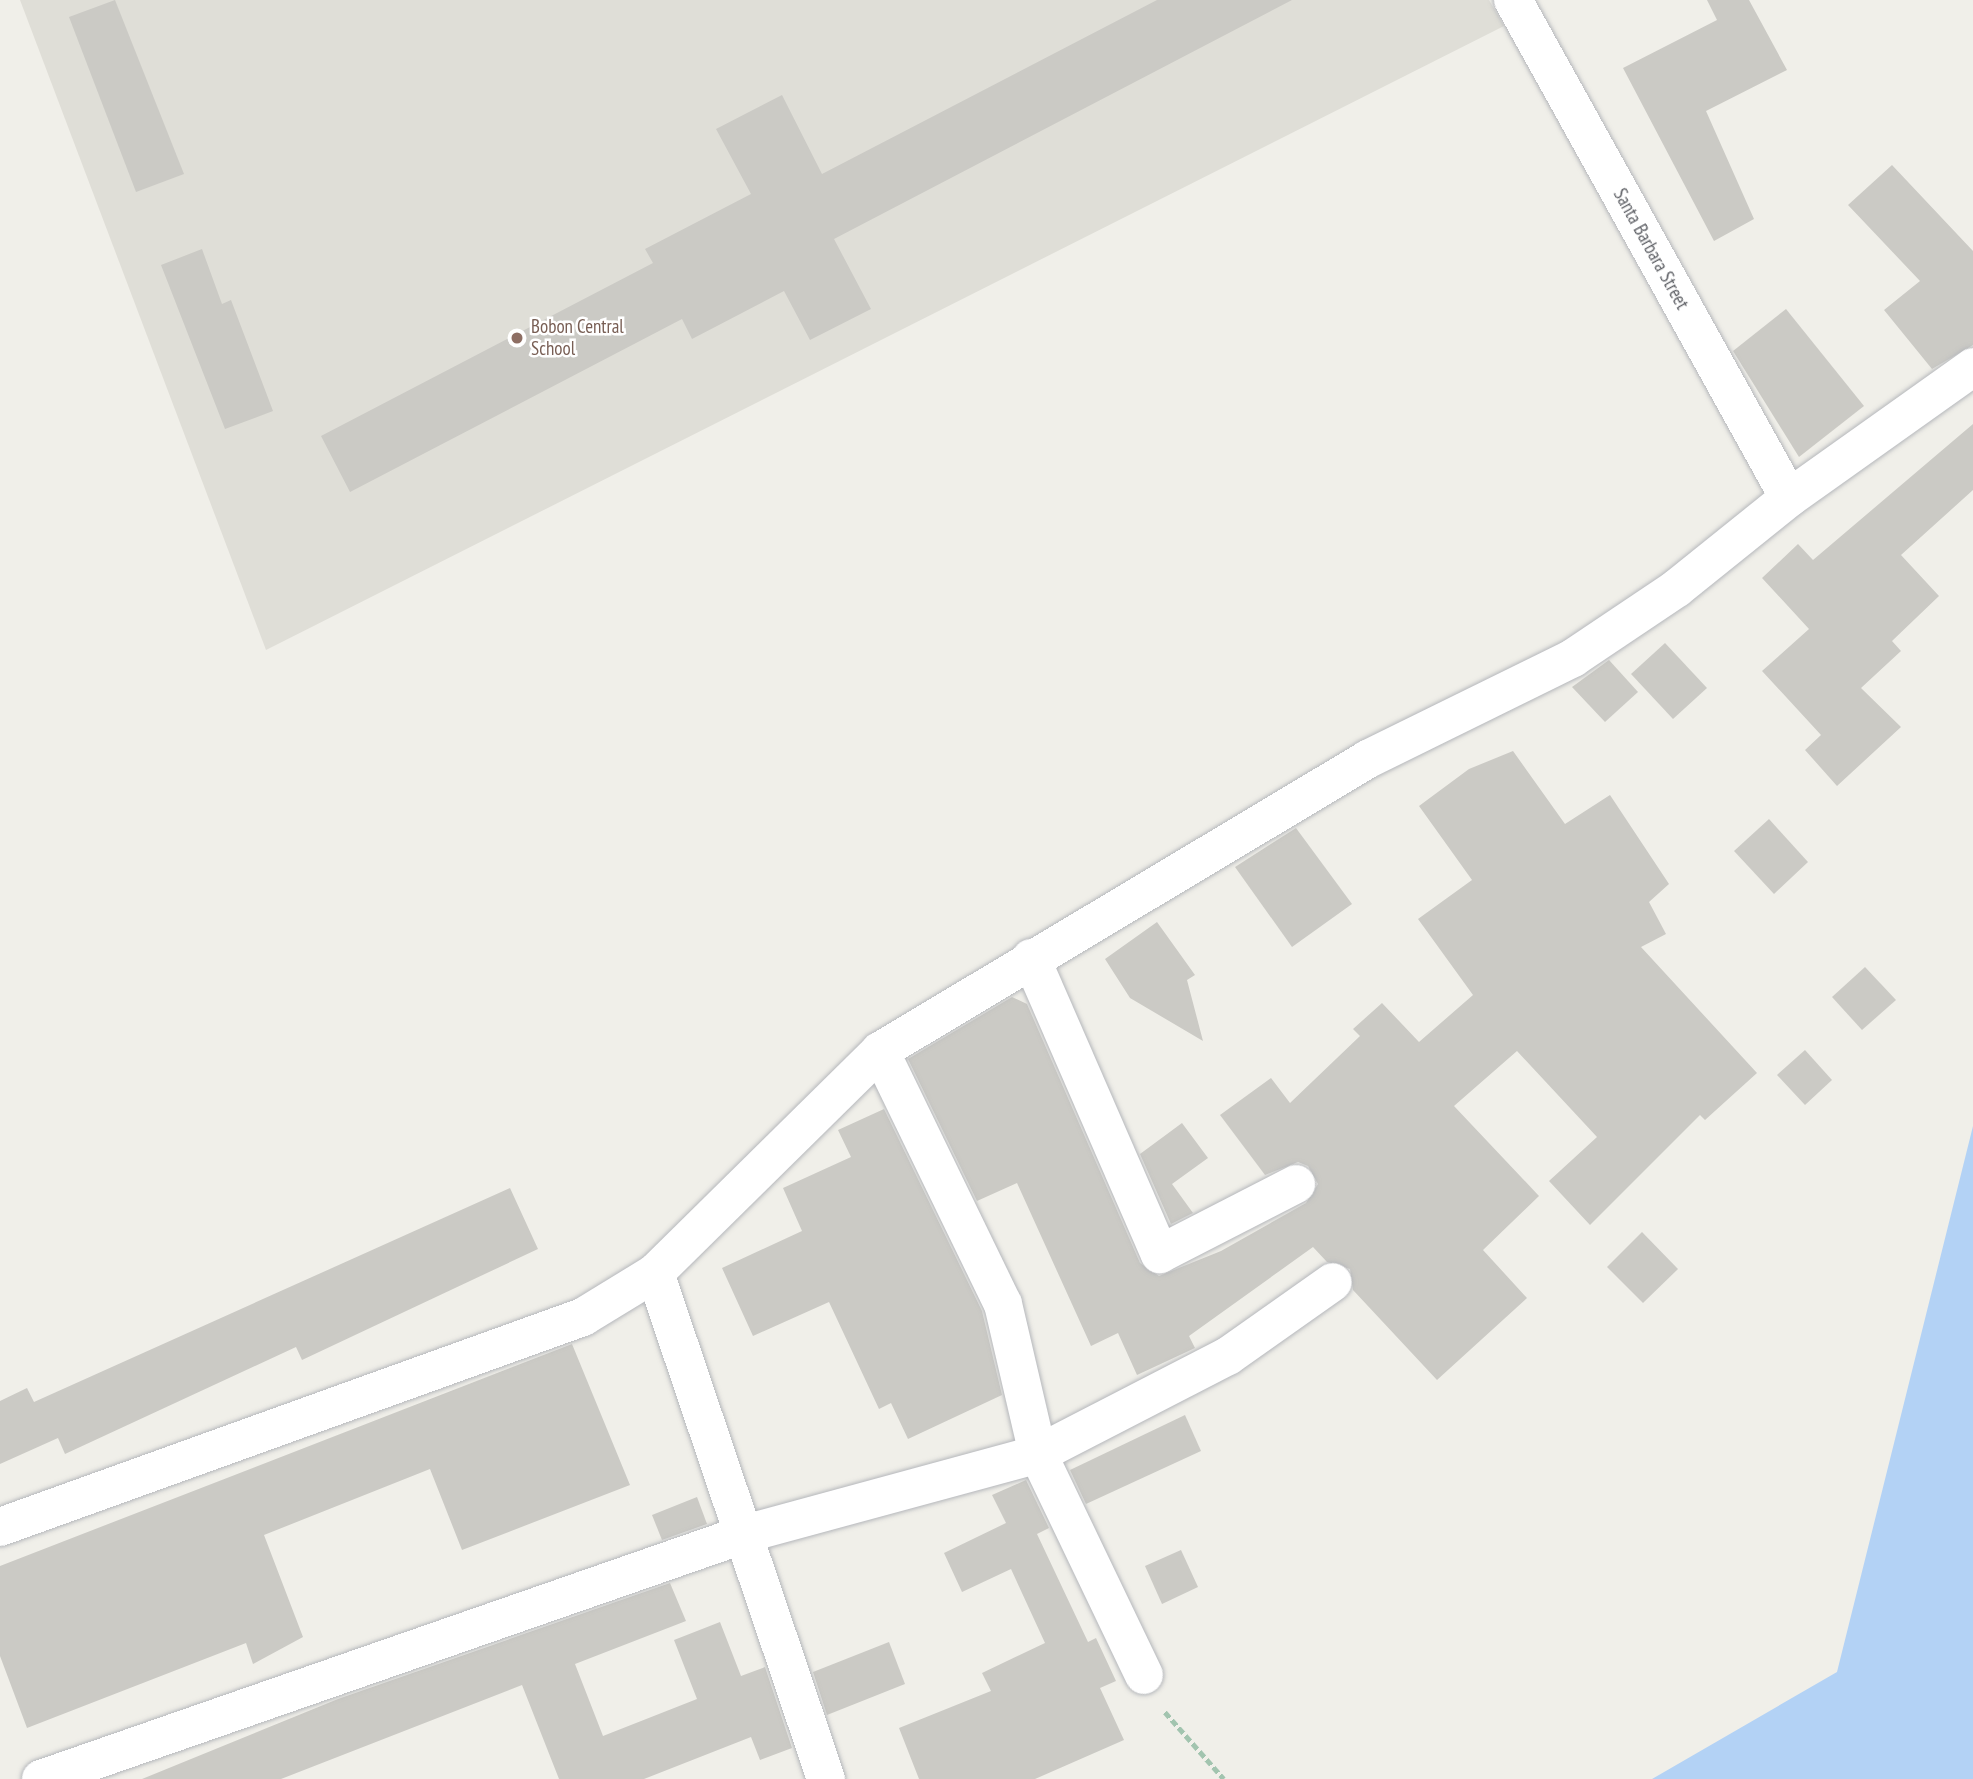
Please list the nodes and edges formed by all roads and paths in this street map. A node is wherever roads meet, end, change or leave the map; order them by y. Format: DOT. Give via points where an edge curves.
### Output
graph roads {
  1 [pos="1513,0"];
  2 [pos="1973,367"];
  3 [pos="1789,498"];
  4 [pos="1031,958"];
  5 [pos="880,1051"];
  6 [pos="1296,1184"];
  7 [pos="655,1273"];
  8 [pos="1333,1282"];
  9 [pos="1038,1454"];
  10 [pos="0,1527"];
  11 [pos="748,1533"];
  12 [pos="1144,1675"];
  13 [pos="41,1779"];
  14 [pos="826,1779"];
  15 [pos="1224,1779"];
  1 -- 3 [label="street, Santa Barbara Street"];
  2 -- 3 [label="street"];
  3 -- 4 [label="street" via="1677,588 1573,658 1368,759"];
  4 -- 5 [label="street"];
  4 -- 6 [label="street" via="1160,1254"];
  5 -- 7 [label="street"];
  5 -- 9 [label="street" via="1003,1304"];
  7 -- 10 [label="street" via="583,1317"];
  7 -- 11 [label="street"];
  8 -- 9 [label="street" via="1228,1356"];
  9 -- 11 [label="street"];
  9 -- 12 [label="street"];
  11 -- 13 [label="street"];
  11 -- 14 [label="street"];
  12 -- 15 [label="path" via="1165,1712"];
}
